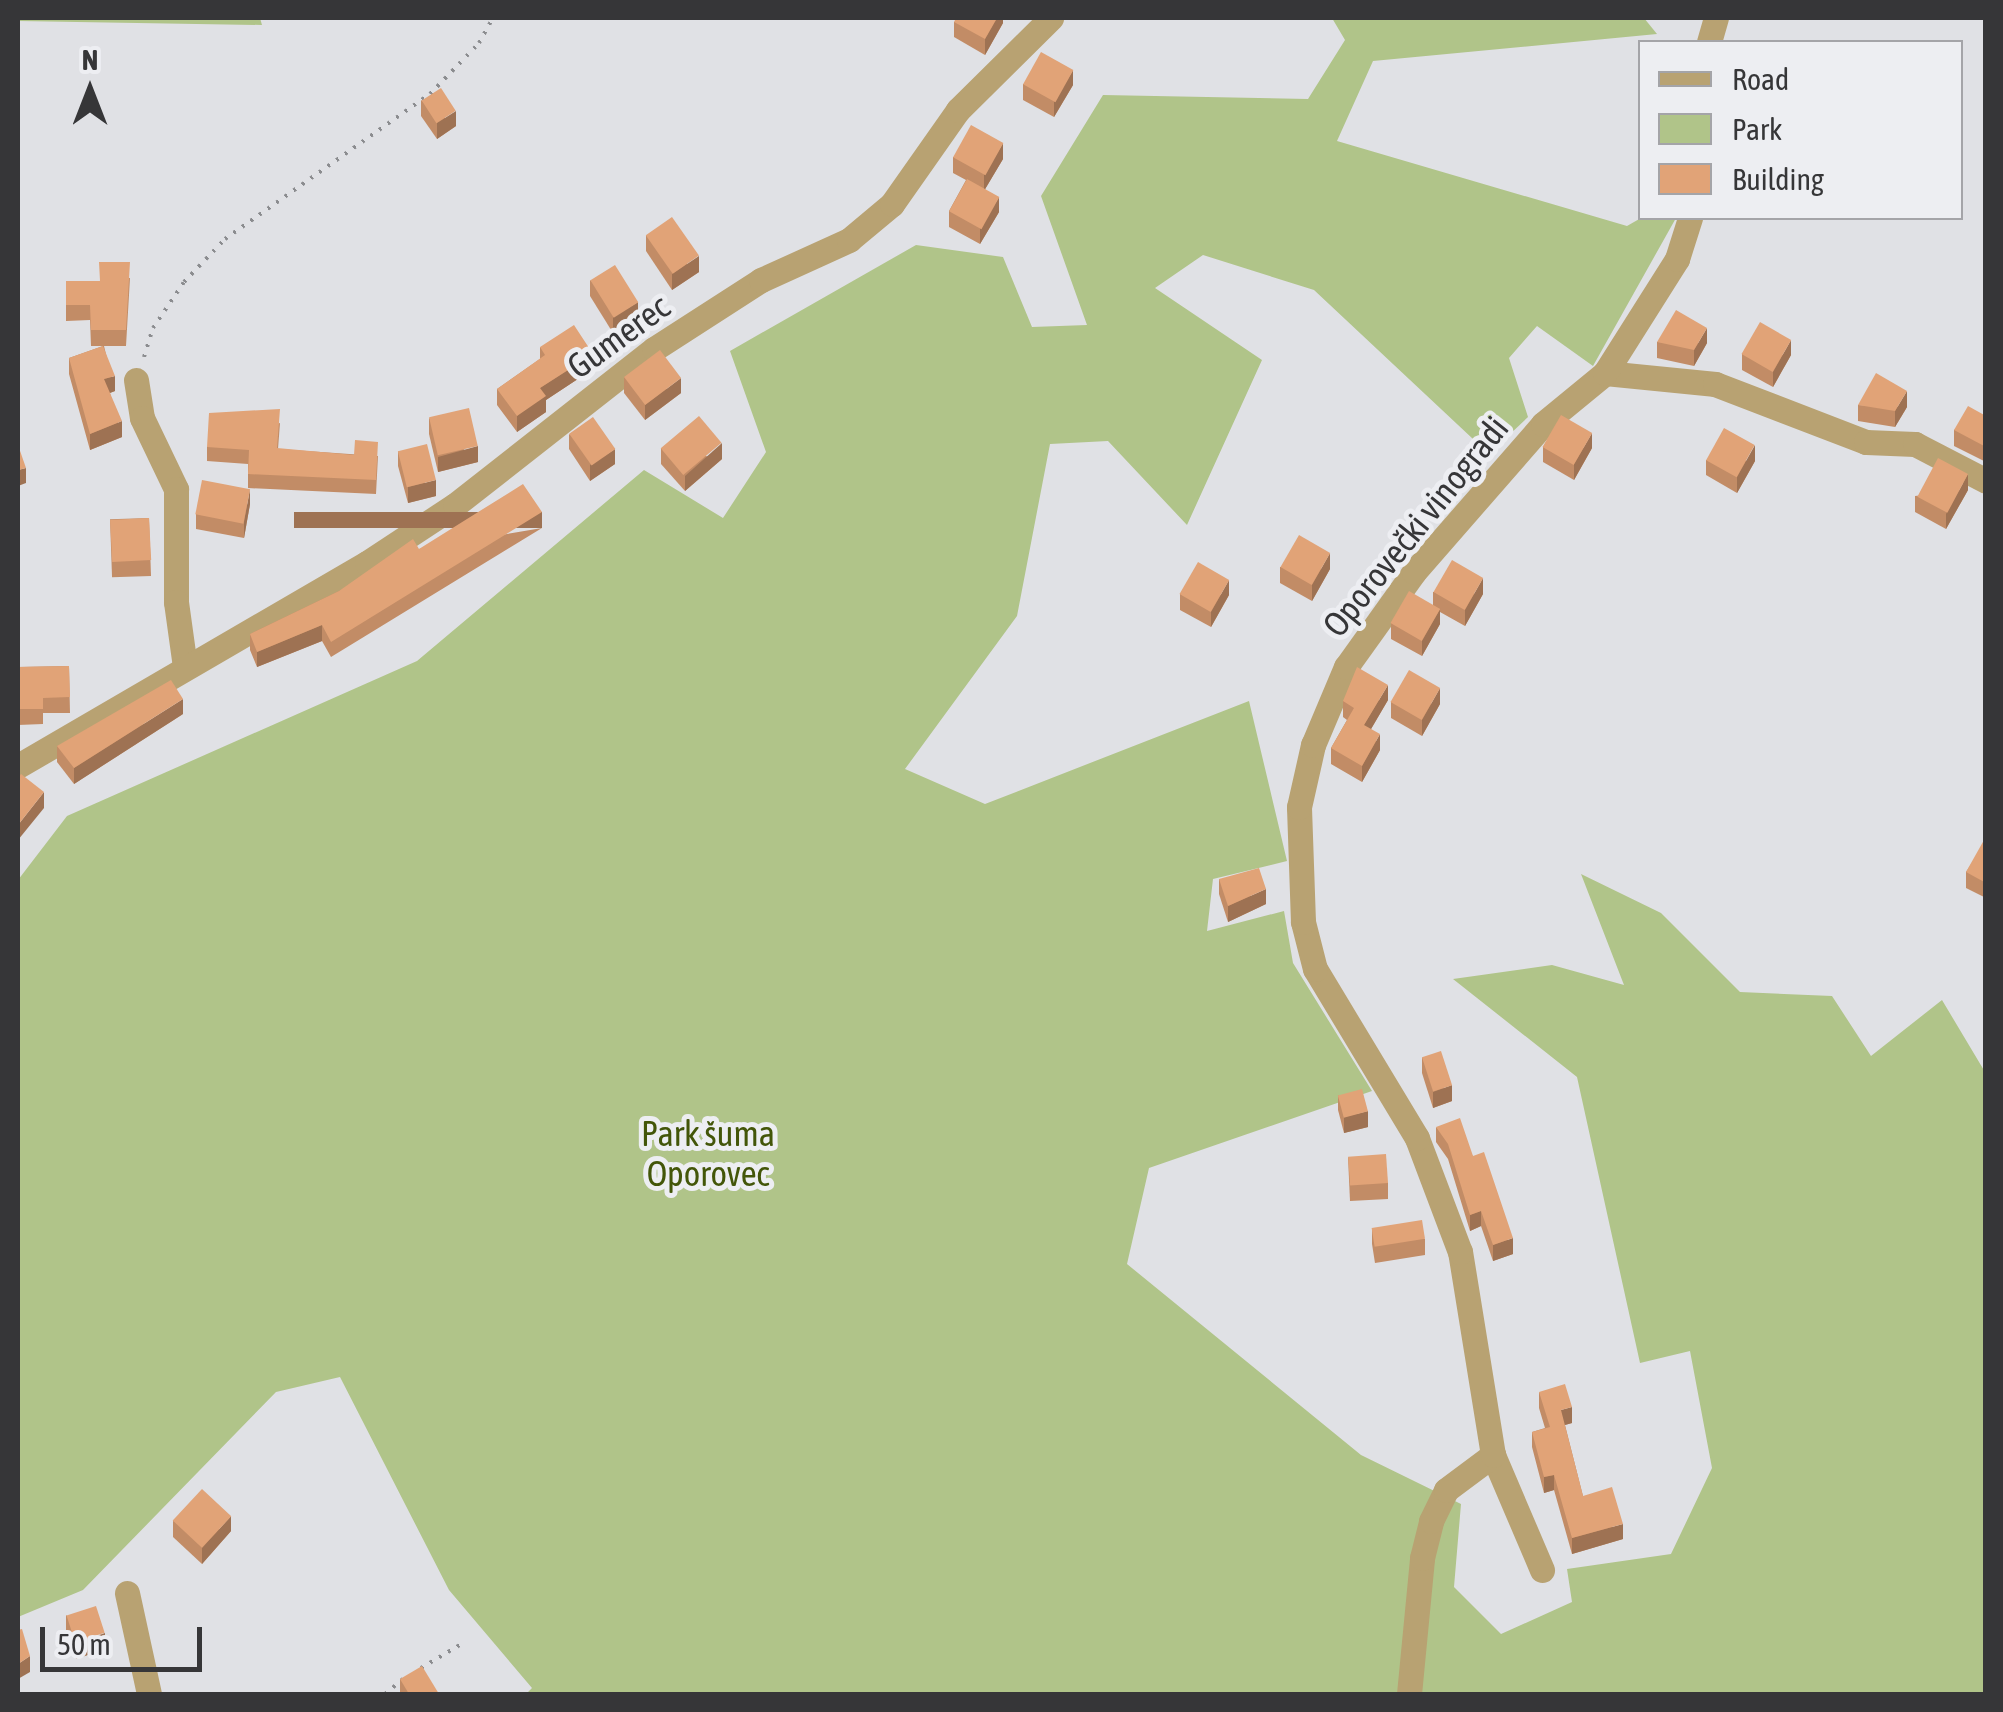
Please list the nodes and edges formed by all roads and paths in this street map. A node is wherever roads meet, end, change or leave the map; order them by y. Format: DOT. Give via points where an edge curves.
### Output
graph roads {
  1 [pos="493,18"];
  2 [pos="1051,18"];
  3 [pos="1689,220"];
  4 [pos="1605,373"];
  5 [pos="136,380"];
  6 [pos="1986,480"];
  7 [pos="185,667"];
  8 [pos="18,766"];
  9 [pos="1492,1455"];
  10 [pos="1542,1570"];
  11 [pos="127,1593"];
  12 [pos="462,1643"];
  13 [pos="149,1694"];
  14 [pos="386,1694"];
  15 [pos="1409,1694"];
  1 -- 5 [label="path" via="430,94 225,238 153,328"];
  2 -- 7 [label="street, Gumerec" via="958,110 892,204 849,240 761,280 685,329 455,504"];
  3 -- 4 [label="street, Oporovečki vinogradi" via="1677,259"];
  4 -- 6 [label="street" via="1714,384 1866,442 1915,444"];
  4 -- 9 [label="street, Oporovečki vinogradi" via="1542,424 1414,572 1358,651 1313,744 1299,807 1303,922 1314,969 1417,1138 1460,1252"];
  5 -- 7 [label="street" via="142,418 176,489"];
  7 -- 8 [label="street, Gumerec"];
  9 -- 10 [label="street, Oporovečki vinogradi"];
  9 -- 15 [label="street" via="1446,1490 1432,1521 1422,1558"];
  11 -- 13 [label="street"];
  12 -- 14 [label="path"];
}
